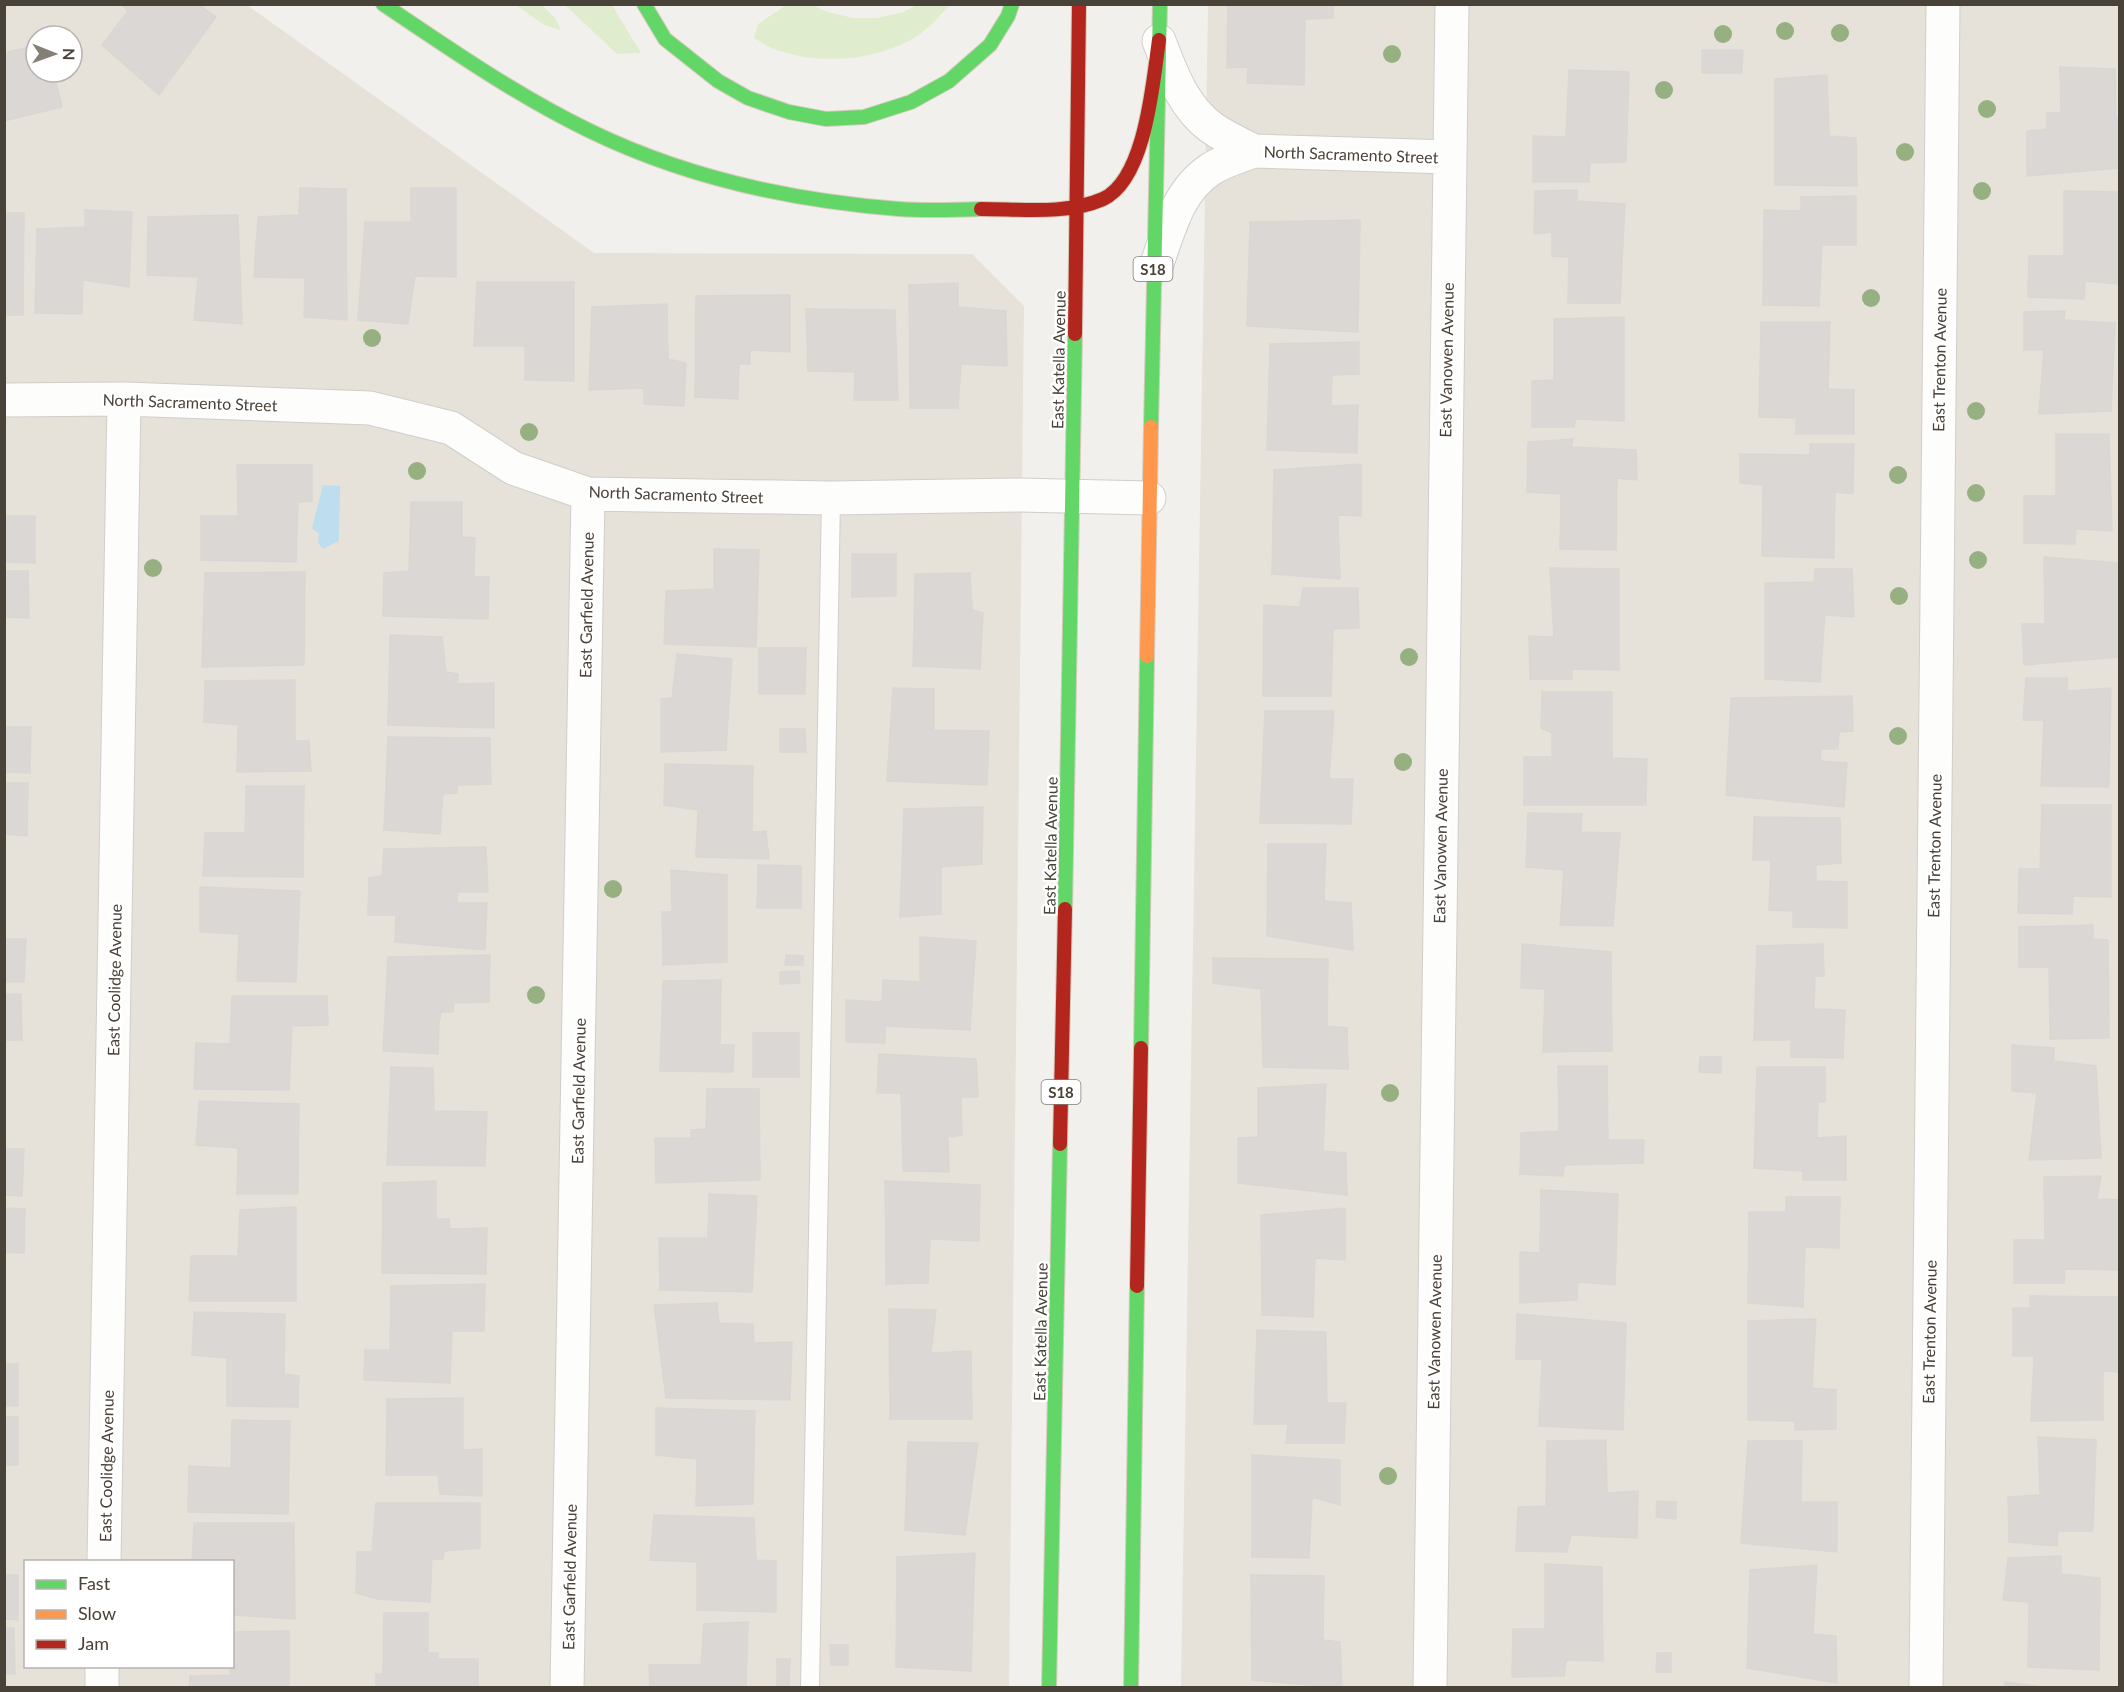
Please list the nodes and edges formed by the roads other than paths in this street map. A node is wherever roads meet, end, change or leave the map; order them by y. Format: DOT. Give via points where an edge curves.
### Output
graph roads {
  1 [pos="384,4"];
  2 [pos="644,4"];
  3 [pos="1012,4"];
  4 [pos="1079,4"];
  5 [pos="1160,4"];
  6 [pos="1452,4"];
  7 [pos="1943,4"];
  8 [pos="1159,40"];
  9 [pos="1254,151"];
  10 [pos="1449,157"];
  11 [pos="1077,206"];
  12 [pos="1153,274"];
  13 [pos="124,399"];
  14 [pos="4,400"];
  15 [pos="588,494"];
  16 [pos="1073,496"];
  17 [pos="831,498"];
  18 [pos="1149,498"];
  19 [pos="104,1560"];
  20 [pos="102,1668"];
  21 [pos="102,1688"];
  22 [pos="567,1688"];
  23 [pos="810,1688"];
  24 [pos="1049,1688"];
  25 [pos="1131,1688"];
  26 [pos="1430,1688"];
  27 [pos="1926,1688"];
  1 -- 11 [label="main road" via="553,112 630,148 702,172 778,191 891,208 1010,210"];
  2 -- 3 [label="main road" via="665,39 718,81 748,98 789,112 826,118 864,117 911,102 949,81 990,45"];
  4 -- 11 [label="main road, East Katella Avenue / S18"];
  5 -- 8 [label="main road, S18"];
  6 -- 10 [label="street, East Vanowen Avenue"];
  7 -- 27 [label="street, East Trenton Avenue"];
  8 -- 9 [label="street, North Sacramento Street" via="1172,76 1197,114 1211,127"];
  8 -- 11 [label="main road" via="1140,146 1128,175 1113,194"];
  8 -- 12 [label="main road, S18"];
  9 -- 10 [label="street, North Sacramento Street"];
  9 -- 12 [label="street, North Sacramento Street" via="1209,170 1185,193"];
  10 -- 26 [label="street, East Vanowen Avenue"];
  11 -- 16 [label="main road, East Katella Avenue / S18"];
  12 -- 18 [label="main road, S18"];
  13 -- 14 [label="street, North Sacramento Street"];
  13 -- 15 [label="street, North Sacramento Street" via="370,408 452,428 513,468"];
  13 -- 19 [label="street, East Coolidge Avenue"];
  15 -- 17 [label="street, North Sacramento Street"];
  15 -- 22 [label="street, East Garfield Avenue"];
  16 -- 17 [label="street, North Sacramento Street"];
  16 -- 18 [label="street, North Sacramento Street"];
  16 -- 24 [label="main road, East Katella Avenue / S18"];
  17 -- 23 [label="lane"];
  18 -- 25 [label="main road, S18"];
  20 -- 21 [label="street"];
}
